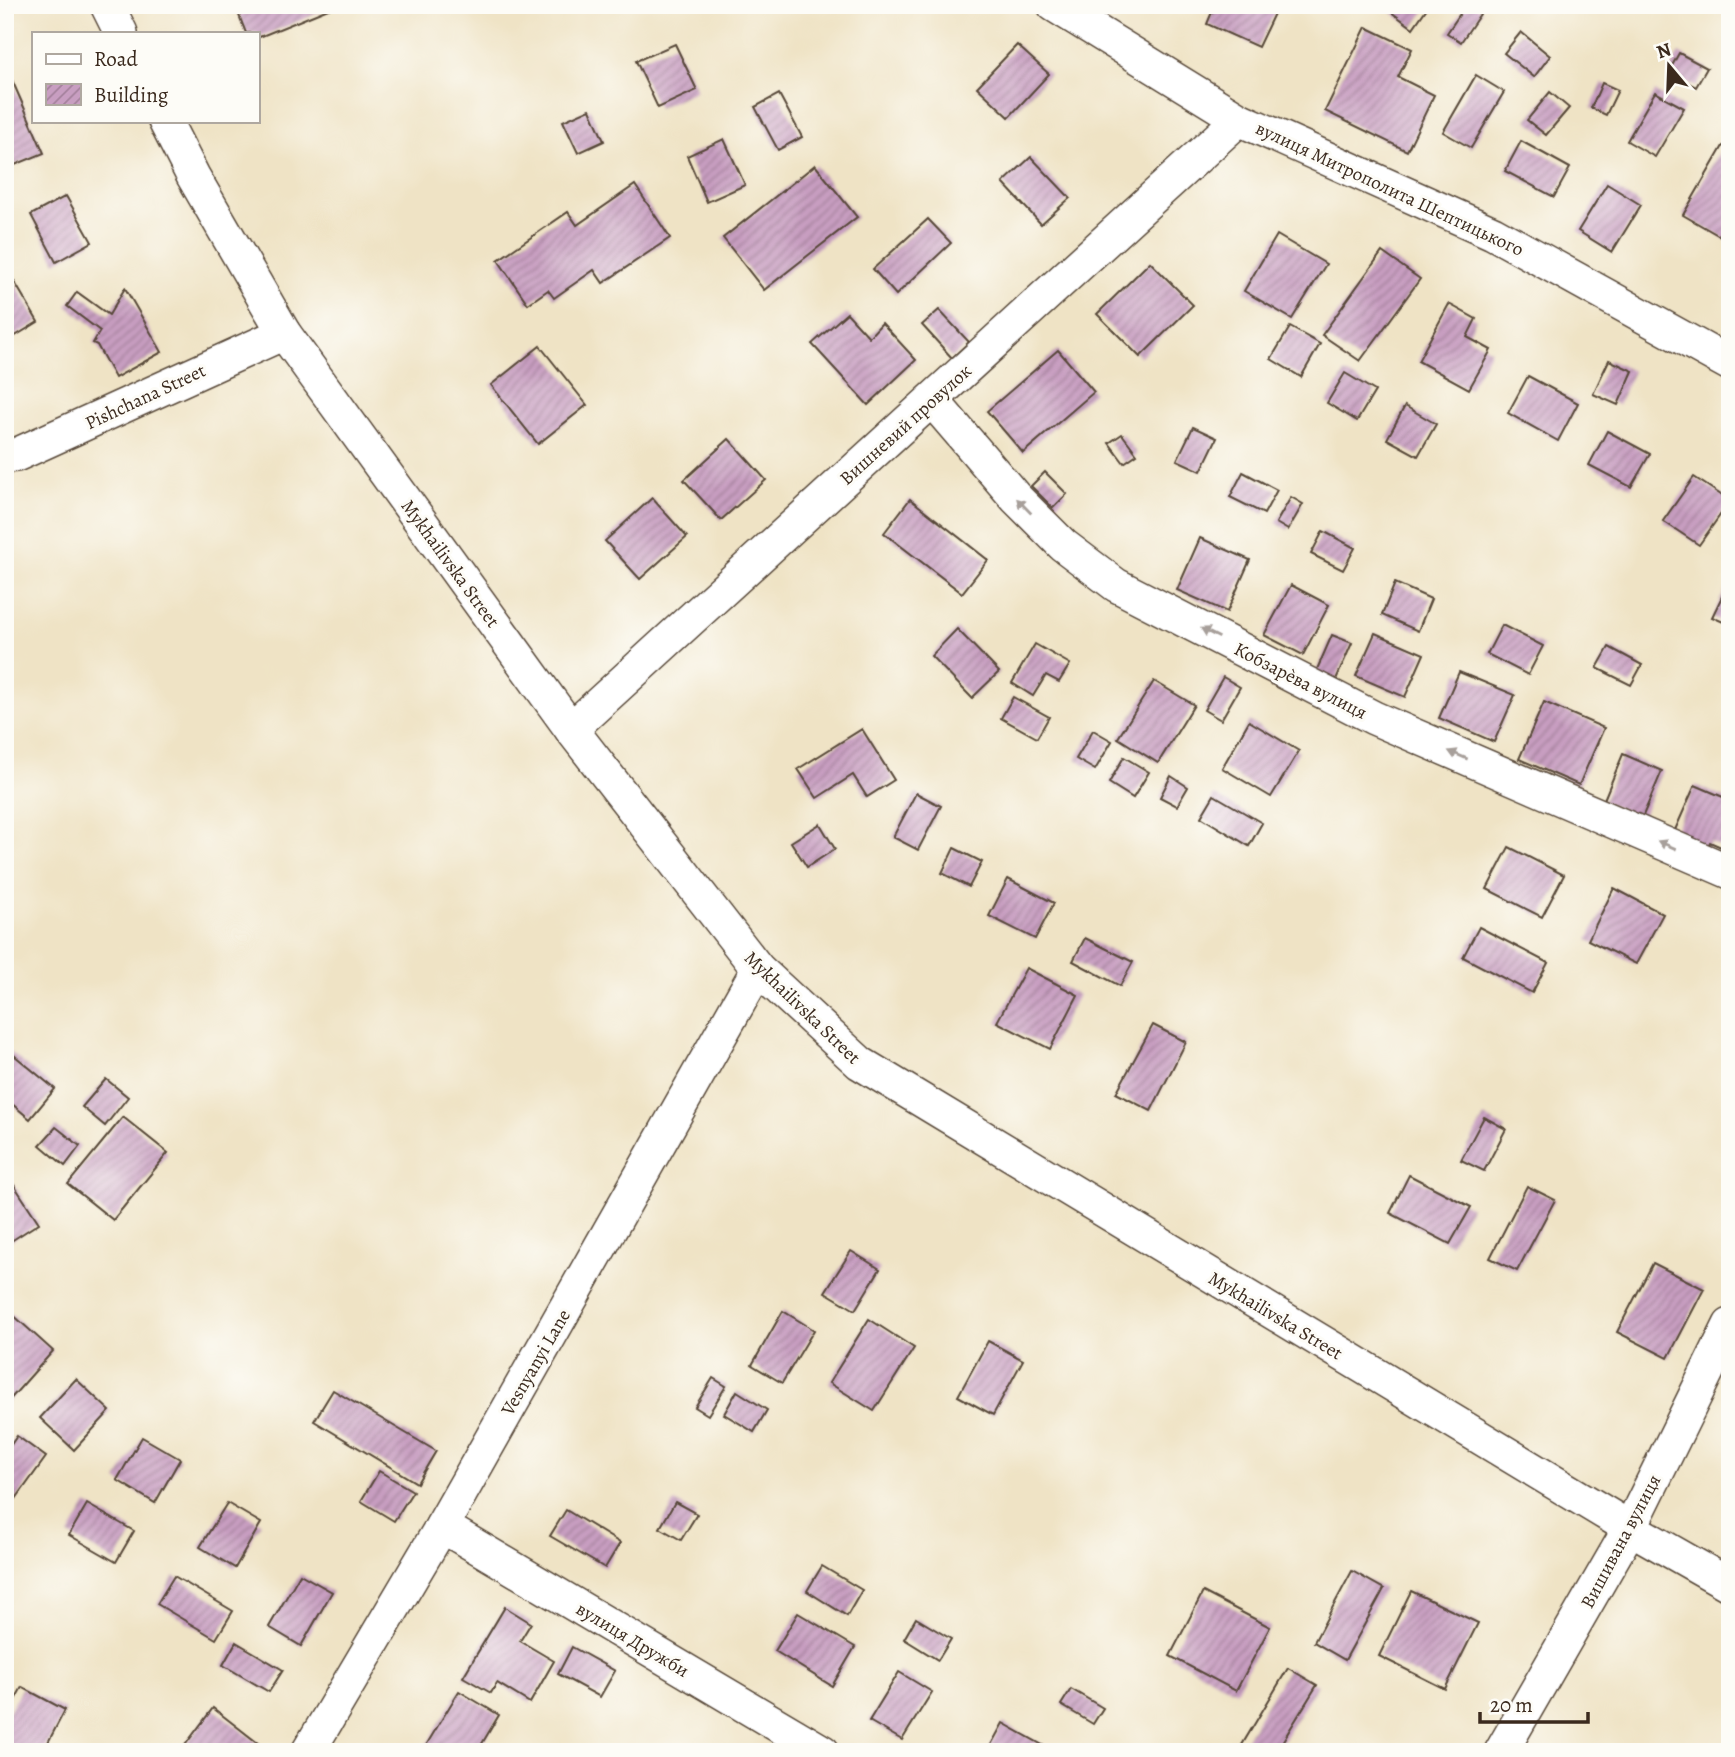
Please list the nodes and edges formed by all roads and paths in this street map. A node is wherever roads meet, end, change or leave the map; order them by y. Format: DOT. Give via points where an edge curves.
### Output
graph roads {
  1 [pos="107,5"];
  2 [pos="1054,5"];
  3 [pos="120,32"];
  4 [pos="1239,119"];
  5 [pos="166,122"];
  6 [pos="284,333"];
  7 [pos="1730,364"];
  8 [pos="932,400"];
  9 [pos="9,460"];
  10 [pos="571,729"];
  11 [pos="1730,872"];
  12 [pos="758,969"];
  13 [pos="1730,1325"];
  14 [pos="442,1526"];
  15 [pos="1630,1528"];
  16 [pos="1730,1585"];
  17 [pos="308,1752"];
  18 [pos="823,1752"];
  19 [pos="1502,1752"];
  1 -- 3 [label="street"];
  2 -- 4 [label="street, вулиця Митрополита Шептицького"];
  4 -- 7 [label="street, вулиця Митрополита Шептицького" via="1493,233"];
  4 -- 8 [label="street, Вишневий провулок"];
  5 -- 6 [label="street, Mykhailivska Street"];
  6 -- 9 [label="street, Pishchana Street"];
  6 -- 10 [label="street, Mykhailivska Street"];
  8 -- 10 [label="street, Вишневий провулок"];
  11 -- 8 [label="street, Кобзарèва вулиця, one-way" via="1374,718 1116,584 1063,545"];
  10 -- 12 [label="street, Mykhailivska Street"];
  12 -- 14 [label="street, Vesnyanyi Lane"];
  12 -- 15 [label="street, Mykhailivska Street" via="860,1063"];
  13 -- 15 [label="street, Вишивана вулиця"];
  14 -- 17 [label="street, Vesnyanyi Lane"];
  14 -- 18 [label="street, вулиця Дружби"];
  15 -- 16 [label="street, Mykhailivska Street"];
  15 -- 19 [label="street, Вишивана вулиця"];
}
